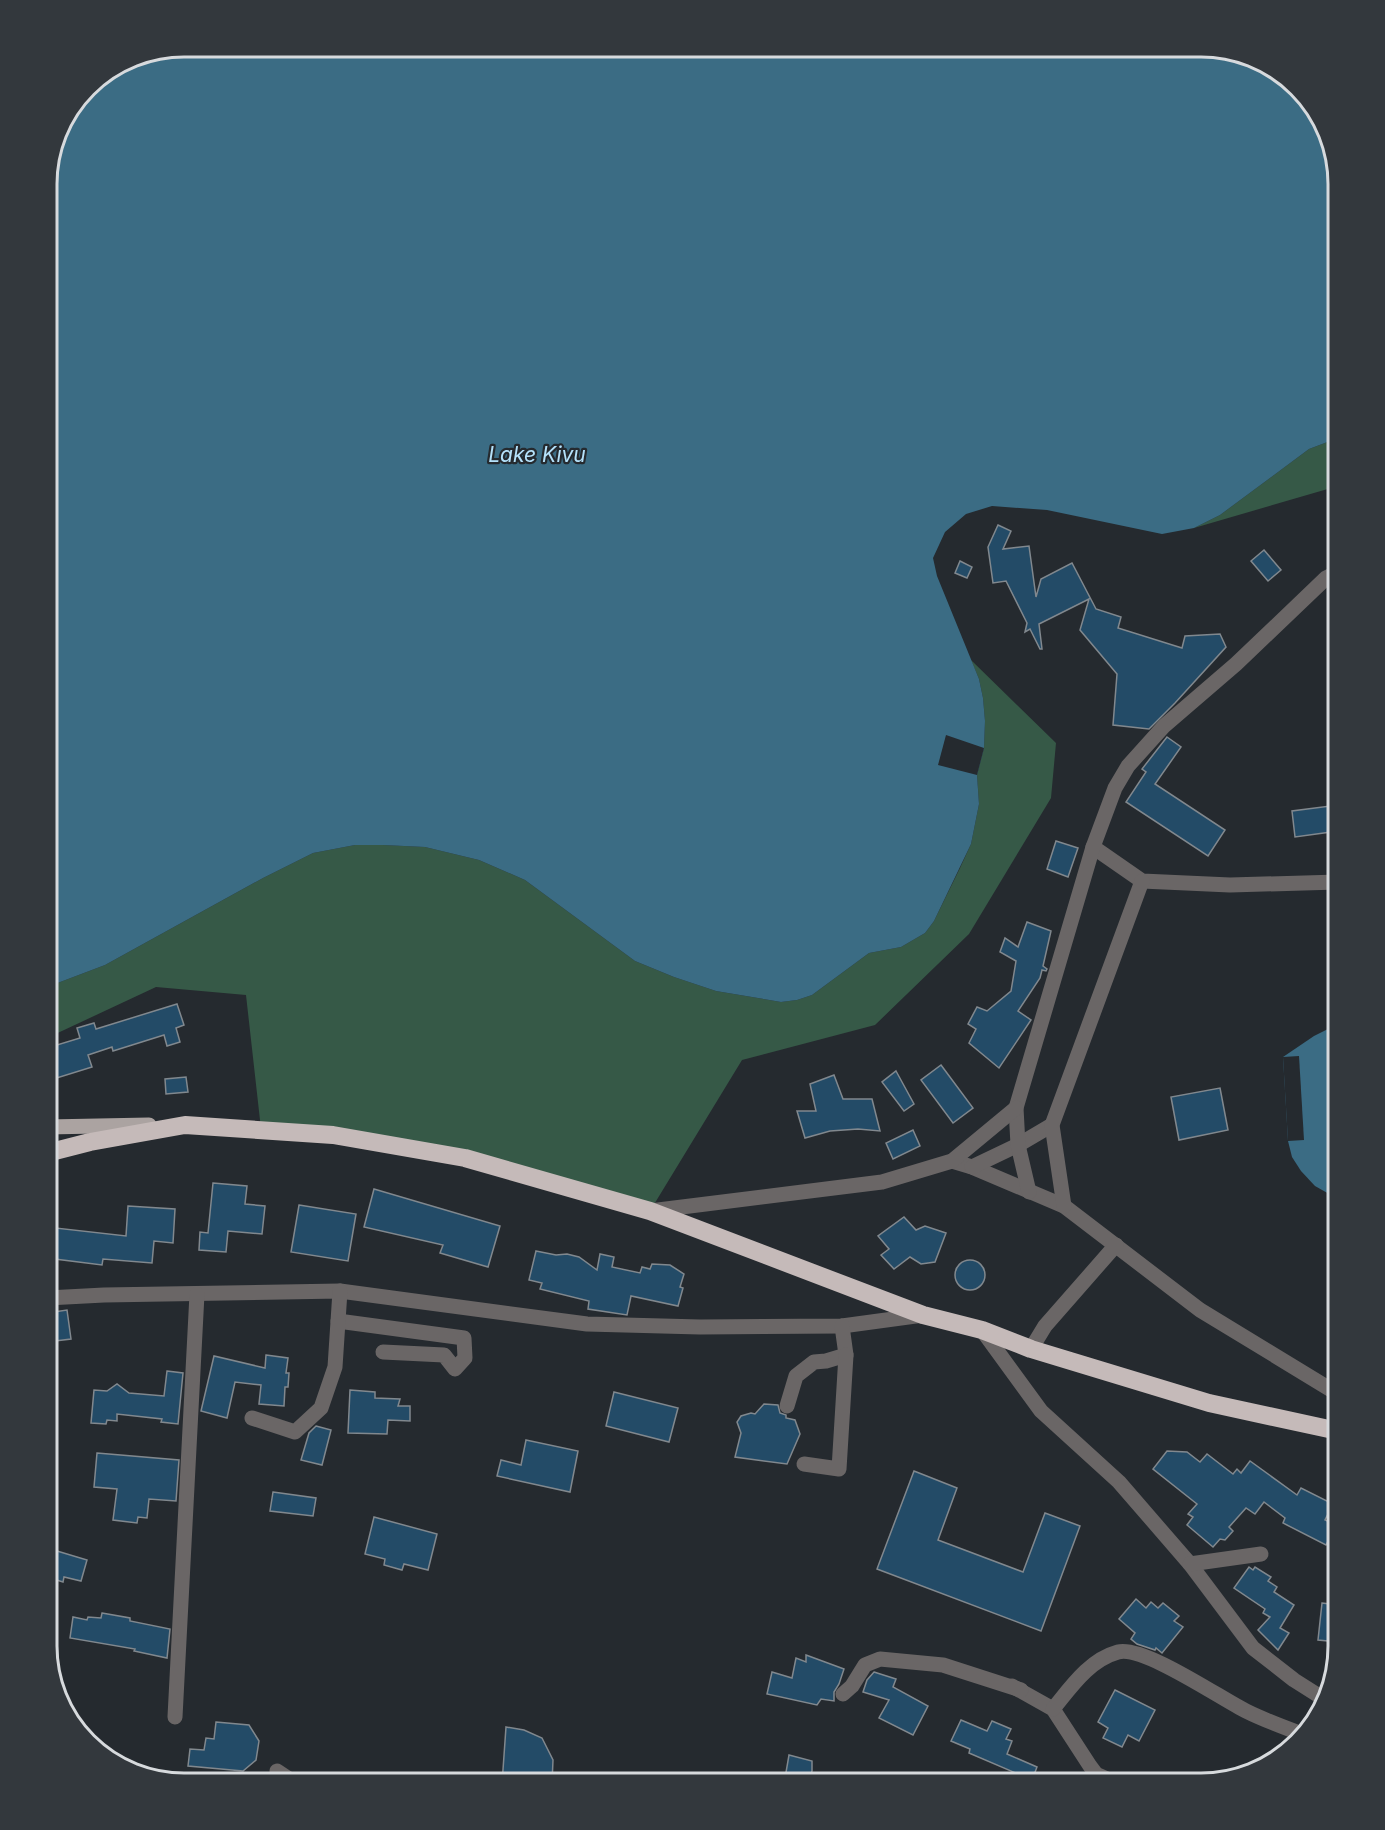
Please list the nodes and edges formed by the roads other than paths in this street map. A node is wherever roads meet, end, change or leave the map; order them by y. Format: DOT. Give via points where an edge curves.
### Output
graph roads {
  1 [pos="1328,577"];
  2 [pos="1093,847"];
  3 [pos="1142,881"];
  4 [pos="1328,882"];
  5 [pos="1016,1108"];
  6 [pos="185,1125"];
  7 [pos="1052,1125"];
  8 [pos="57,1127"];
  9 [pos="1018,1144"];
  10 [pos="57,1150"];
  11 [pos="952,1161"];
  12 [pos="972,1167"];
  13 [pos="1029,1192"];
  14 [pos="1064,1206"];
  15 [pos="650,1211"];
  16 [pos="1116,1245"];
  17 [pos="340,1291"];
  18 [pos="197,1294"];
  19 [pos="57,1297"];
  20 [pos="923,1315"];
  21 [pos="338,1321"];
  22 [pos="842,1326"];
  23 [pos="982,1330"];
  24 [pos="1031,1349"];
  25 [pos="383,1352"];
  26 [pos="846,1355"];
  27 [pos="1328,1388"];
  28 [pos="788,1406"];
  29 [pos="252,1418"];
  30 [pos="1328,1429"];
  31 [pos="804,1464"];
  32 [pos="1261,1554"];
  33 [pos="1190,1564"];
  34 [pos="979,1668"];
  35 [pos="1021,1690"];
  36 [pos="843,1694"];
  37 [pos="1318,1695"];
  38 [pos="1053,1709"];
  39 [pos="175,1718"];
  40 [pos="1295,1731"];
  41 [pos="277,1771"];
  42 [pos="280,1773"];
  43 [pos="1095,1773"];
  1 -- 2 [label="street" via="1142,748 1115,788"];
  2 -- 3 [label="street"];
  2 -- 5 [label="street"];
  3 -- 4 [label="street" via="1230,885"];
  3 -- 7 [label="street"];
  5 -- 9 [label="street"];
  5 -- 11 [label="street"];
  6 -- 8 [label="main road"];
  6 -- 10 [label="highway"];
  6 -- 15 [label="highway" via="333,1135 465,1158"];
  7 -- 9 [label="street"];
  7 -- 14 [label="street"];
  9 -- 12 [label="street"];
  9 -- 13 [label="street"];
  11 -- 12 [label="street"];
  11 -- 15 [label="street" via="882,1182"];
  12 -- 13 [label="street"];
  13 -- 14 [label="street"];
  14 -- 16 [label="street"];
  15 -- 20 [label="highway"];
  16 -- 24 [label="street" via="1045,1326"];
  16 -- 27 [label="street" via="1200,1310"];
  17 -- 18 [label="street"];
  17 -- 21 [label="street"];
  17 -- 22 [label="street" via="587,1324"];
  18 -- 19 [label="street"];
  18 -- 39 [label="street"];
  20 -- 22 [label="street"];
  20 -- 23 [label="highway"];
  21 -- 25 [label="street" via="464,1338 465,1358 455,1369 444,1355"];
  21 -- 29 [label="street" via="335,1367 321,1408 295,1432"];
  22 -- 26 [label="street"];
  23 -- 24 [label="highway"];
  23 -- 33 [label="street" via="1041,1412 1119,1482"];
  24 -- 30 [label="highway" via="1209,1403"];
  26 -- 28 [label="street" via="814,1362 796,1376"];
  26 -- 31 [label="street" via="839,1469"];
  32 -- 33 [label="street"];
  33 -- 37 [label="street" via="1253,1648"];
  34 -- 35 [label="street"];
  35 -- 36 [label="street" via="944,1665 880,1659 865,1665"];
  35 -- 38 [label="street"];
  38 -- 40 [label="street" via="1088,1668 1106,1656 1130,1651 1248,1712"];
  38 -- 43 [label="street"];
  41 -- 42 [label="street"];
}
